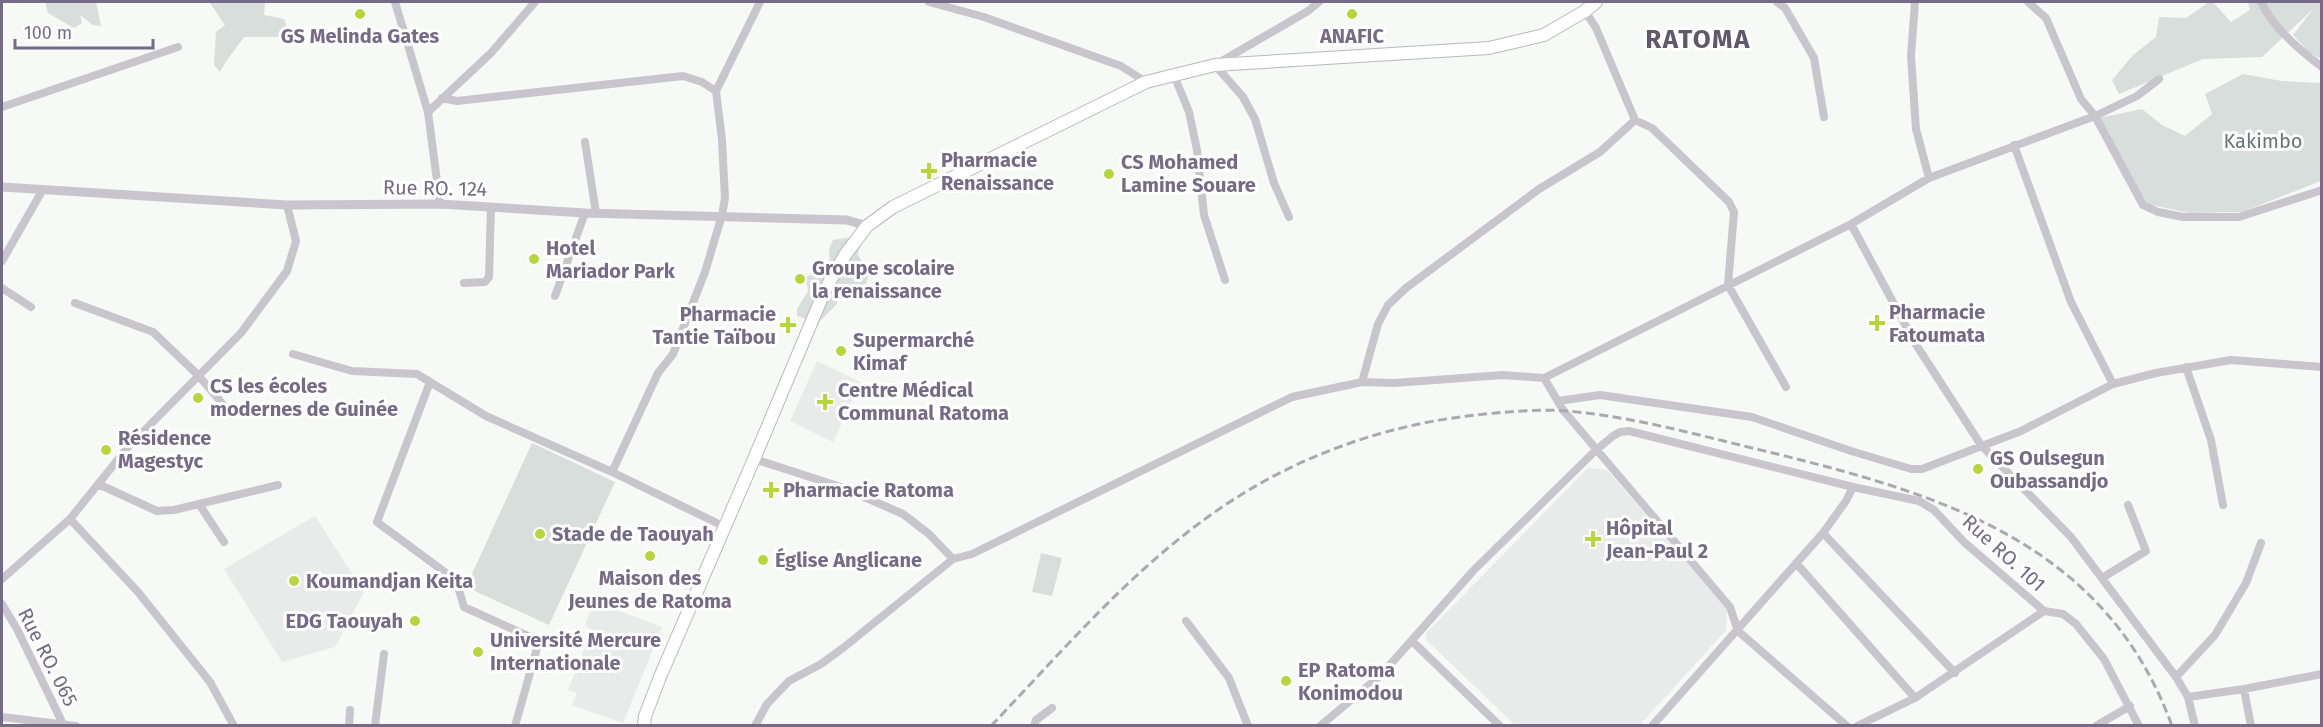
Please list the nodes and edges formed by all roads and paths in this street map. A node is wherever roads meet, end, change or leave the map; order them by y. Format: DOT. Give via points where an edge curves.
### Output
graph roads {
  1 [pos="395,2"];
  2 [pos="535,2"];
  3 [pos="760,2"];
  4 [pos="929,2"];
  5 [pos="1319,2"];
  6 [pos="1596,2"];
  7 [pos="1777,2"];
  8 [pos="1915,2"];
  9 [pos="2028,2"];
  10 [pos="2261,2"];
  11 [pos="1585,11"];
  12 [pos="178,47"];
  13 [pos="1215,65"];
  14 [pos="2322,66"];
  15 [pos="1174,75"];
  16 [pos="2159,79"];
  17 [pos="1146,82"];
  18 [pos="716,91"];
  19 [pos="442,98"];
  20 [pos="2,107"];
  21 [pos="429,112"];
  22 [pos="2096,116"];
  23 [pos="1824,117"];
  24 [pos="1635,120"];
  25 [pos="585,142"];
  26 [pos="2014,145"];
  27 [pos="1929,178"];
  28 [pos="2,187"];
  29 [pos="2322,190"];
  30 [pos="42,191"];
  31 [pos="440,204"];
  32 [pos="287,205"];
  33 [pos="491,207"];
  34 [pos="585,213"];
  35 [pos="596,213"];
  36 [pos="722,215"];
  37 [pos="1289,217"];
  38 [pos="1851,224"];
  39 [pos="867,226"];
  40 [pos="2,261"];
  41 [pos="1225,280"];
  42 [pos="464,284"];
  43 [pos="1728,285"];
  44 [pos="2,288"];
  45 [pos="555,296"];
  46 [pos="75,303"];
  47 [pos="31,307"];
  48 [pos="293,354"];
  49 [pos="2186,367"];
  50 [pos="2322,367"];
  51 [pos="198,375"];
  52 [pos="1544,378"];
  53 [pos="430,382"];
  54 [pos="1362,382"];
  55 [pos="2114,384"];
  56 [pos="1786,387"];
  57 [pos="1558,401"];
  58 [pos="232,415"];
  59 [pos="1981,445"];
  60 [pos="1596,450"];
  61 [pos="754,459"];
  62 [pos="612,472"];
  63 [pos="98,484"];
  64 [pos="278,485"];
  65 [pos="1852,487"];
  66 [pos="199,504"];
  67 [pos="2128,505"];
  68 [pos="2223,505"];
  69 [pos="70,519"];
  70 [pos="723,526"];
  71 [pos="1823,533"];
  72 [pos="224,542"];
  73 [pos="2261,543"];
  74 [pos="953,559"];
  75 [pos="1796,563"];
  76 [pos="2102,578"];
  77 [pos="2,579"];
  78 [pos="2,604"];
  79 [pos="2044,611"];
  80 [pos="1186,621"];
  81 [pos="1738,631"];
  82 [pos="1412,641"];
  83 [pos="384,654"];
  84 [pos="1955,673"];
  85 [pos="2322,674"];
  86 [pos="2176,677"];
  87 [pos="2244,689"];
  88 [pos="2188,697"];
  89 [pos="1915,698"];
  90 [pos="2130,706"];
  91 [pos="1052,708"];
  92 [pos="350,710"];
  93 [pos="2,717"];
  94 [pos="63,725"];
  95 [pos="76,726"];
  96 [pos="234,726"];
  97 [pos="349,726"];
  98 [pos="375,726"];
  99 [pos="515,726"];
  100 [pos="644,726"];
  101 [pos="755,726"];
  102 [pos="1035,726"];
  103 [pos="1248,726"];
  104 [pos="1320,726"];
  105 [pos="1500,726"];
  106 [pos="1652,726"];
  107 [pos="1847,726"];
  108 [pos="1857,726"];
  109 [pos="2096,726"];
  110 [pos="2139,726"];
  111 [pos="2195,726"];
  112 [pos="2251,726"];
  1 -- 21 [label="street"];
  2 -- 19 [label="street" via="491,52"];
  3 -- 18 [label="street"];
  4 -- 17 [label="street" via="984,17 1110,63"];
  5 -- 13 [label="street"];
  6 -- 11 [label="main road"];
  7 -- 23 [label="street" via="1785,8 1814,58"];
  8 -- 27 [label="street" via="1911,56 1916,129"];
  9 -- 22 [label="street" via="2046,18 2081,99"];
  10 -- 14 [label="street" via="2306,55"];
  11 -- 13 [label="main road" via="1544,35 1490,48"];
  11 -- 24 [label="street"];
  12 -- 20 [label="street"];
  13 -- 15 [label="main road"];
  13 -- 37 [label="street" via="1243,97 1255,119 1274,183"];
  15 -- 17 [label="main road"];
  15 -- 41 [label="street" via="1189,112 1204,215"];
  16 -- 22 [label="street" via="2137,96"];
  17 -- 39 [label="main road" via="893,207"];
  18 -- 19 [label="street" via="682,75 457,101"];
  18 -- 36 [label="street" via="725,198"];
  19 -- 21 [label="street"];
  21 -- 31 [label="street"];
  22 -- 26 [label="street"];
  22 -- 29 [label="street" via="2143,205 2158,212 2183,217 2239,217"];
  24 -- 43 [label="street" via="1652,128 1730,202 1734,212"];
  24 -- 54 [label="street" via="1600,152 1539,189 1388,305 1378,324"];
  25 -- 35 [label="street"];
  26 -- 27 [label="street"];
  26 -- 55 [label="street" via="2071,302"];
  27 -- 38 [label="street"];
  28 -- 30 [label="street, Rue RO. 124"];
  30 -- 32 [label="street, Rue RO. 124"];
  30 -- 40 [label="street"];
  31 -- 32 [label="street, Rue RO. 124"];
  31 -- 33 [label="street, Rue RO. 124"];
  32 -- 51 [label="street" via="296,241 287,271 241,333"];
  33 -- 34 [label="street, Rue RO. 124"];
  33 -- 42 [label="street" via="489,277 485,282"];
  34 -- 35 [label="street, Rue RO. 124"];
  34 -- 45 [label="street"];
  35 -- 36 [label="street, Rue RO. 124"];
  36 -- 39 [label="street, Rue RO. 124" via="847,220"];
  36 -- 62 [label="street" via="673,354 658,373"];
  38 -- 43 [label="street"];
  38 -- 59 [label="street" via="1915,343"];
  39 -- 61 [label="main road" via="825,290"];
  43 -- 52 [label="street"];
  43 -- 56 [label="street"];
  44 -- 47 [label="street"];
  46 -- 51 [label="street" via="153,332"];
  48 -- 53 [label="street" via="352,371 417,374"];
  49 -- 50 [label="street" via="2231,360"];
  49 -- 55 [label="street"];
  49 -- 68 [label="street" via="2211,440"];
  51 -- 58 [label="street"];
  51 -- 63 [label="street"];
  52 -- 54 [label="street" via="1503,375"];
  52 -- 57 [label="street"];
  53 -- 62 [label="street" via="486,416"];
  53 -- 99 [label="street" via="377,522 446,573 459,590 464,607 539,641"];
  54 -- 74 [label="street" via="1292,397 972,554"];
  55 -- 59 [label="street" via="2021,431"];
  57 -- 59 [label="street" via="1600,395 1752,417 1911,469 1922,469"];
  57 -- 60 [label="street"];
  59 -- 76 [label="street" via="2071,537"];
  60 -- 65 [label="street, Rue RO. 101" via="1612,436 1629,431"];
  60 -- 81 [label="street" via="1730,607"];
  60 -- 82 [label="street, Rue RO. 101" via="1473,571"];
  61 -- 70 [label="main road"];
  61 -- 74 [label="street" via="841,487 903,514"];
  62 -- 70 [label="street"];
  63 -- 66 [label="street" via="157,511"];
  63 -- 69 [label="street"];
  64 -- 66 [label="street"];
  65 -- 71 [label="street"];
  65 -- 79 [label="street, Rue RO. 101" via="1919,501 1934,510 1964,542"];
  66 -- 72 [label="street"];
  67 -- 76 [label="street" via="2146,551"];
  69 -- 77 [label="street"];
  69 -- 96 [label="street" via="138,592 210,682"];
  70 -- 100 [label="main road" via="660,677"];
  71 -- 75 [label="street"];
  71 -- 84 [label="street"];
  73 -- 86 [label="street" via="2246,583 2215,635"];
  74 -- 101 [label="street" via="843,648 789,681 767,704"];
  75 -- 81 [label="street"];
  75 -- 89 [label="street"];
  76 -- 86 [label="street"];
  78 -- 94 [label="street, Rue RO. 065"];
  79 -- 84 [label="street"];
  79 -- 90 [label="street, Rue RO. 101" via="2063,614 2076,624 2104,659"];
  80 -- 103 [label="street" via="1228,678"];
  81 -- 106 [label="street"];
  81 -- 107 [label="street"];
  82 -- 104 [label="street, Rue RO. 101" via="1381,675"];
  82 -- 105 [label="street"];
  83 -- 98 [label="street"];
  84 -- 89 [label="street"];
  85 -- 87 [label="street"];
  86 -- 88 [label="street"];
  87 -- 88 [label="street"];
  87 -- 112 [label="street"];
  88 -- 111 [label="street"];
  89 -- 108 [label="street"];
  90 -- 109 [label="street"];
  90 -- 110 [label="street, Rue RO. 101"];
  91 -- 102 [label="street" via="1036,720"];
  92 -- 97 [label="street"];
  93 -- 94 [label="street"];
  94 -- 95 [label="street"];
}
